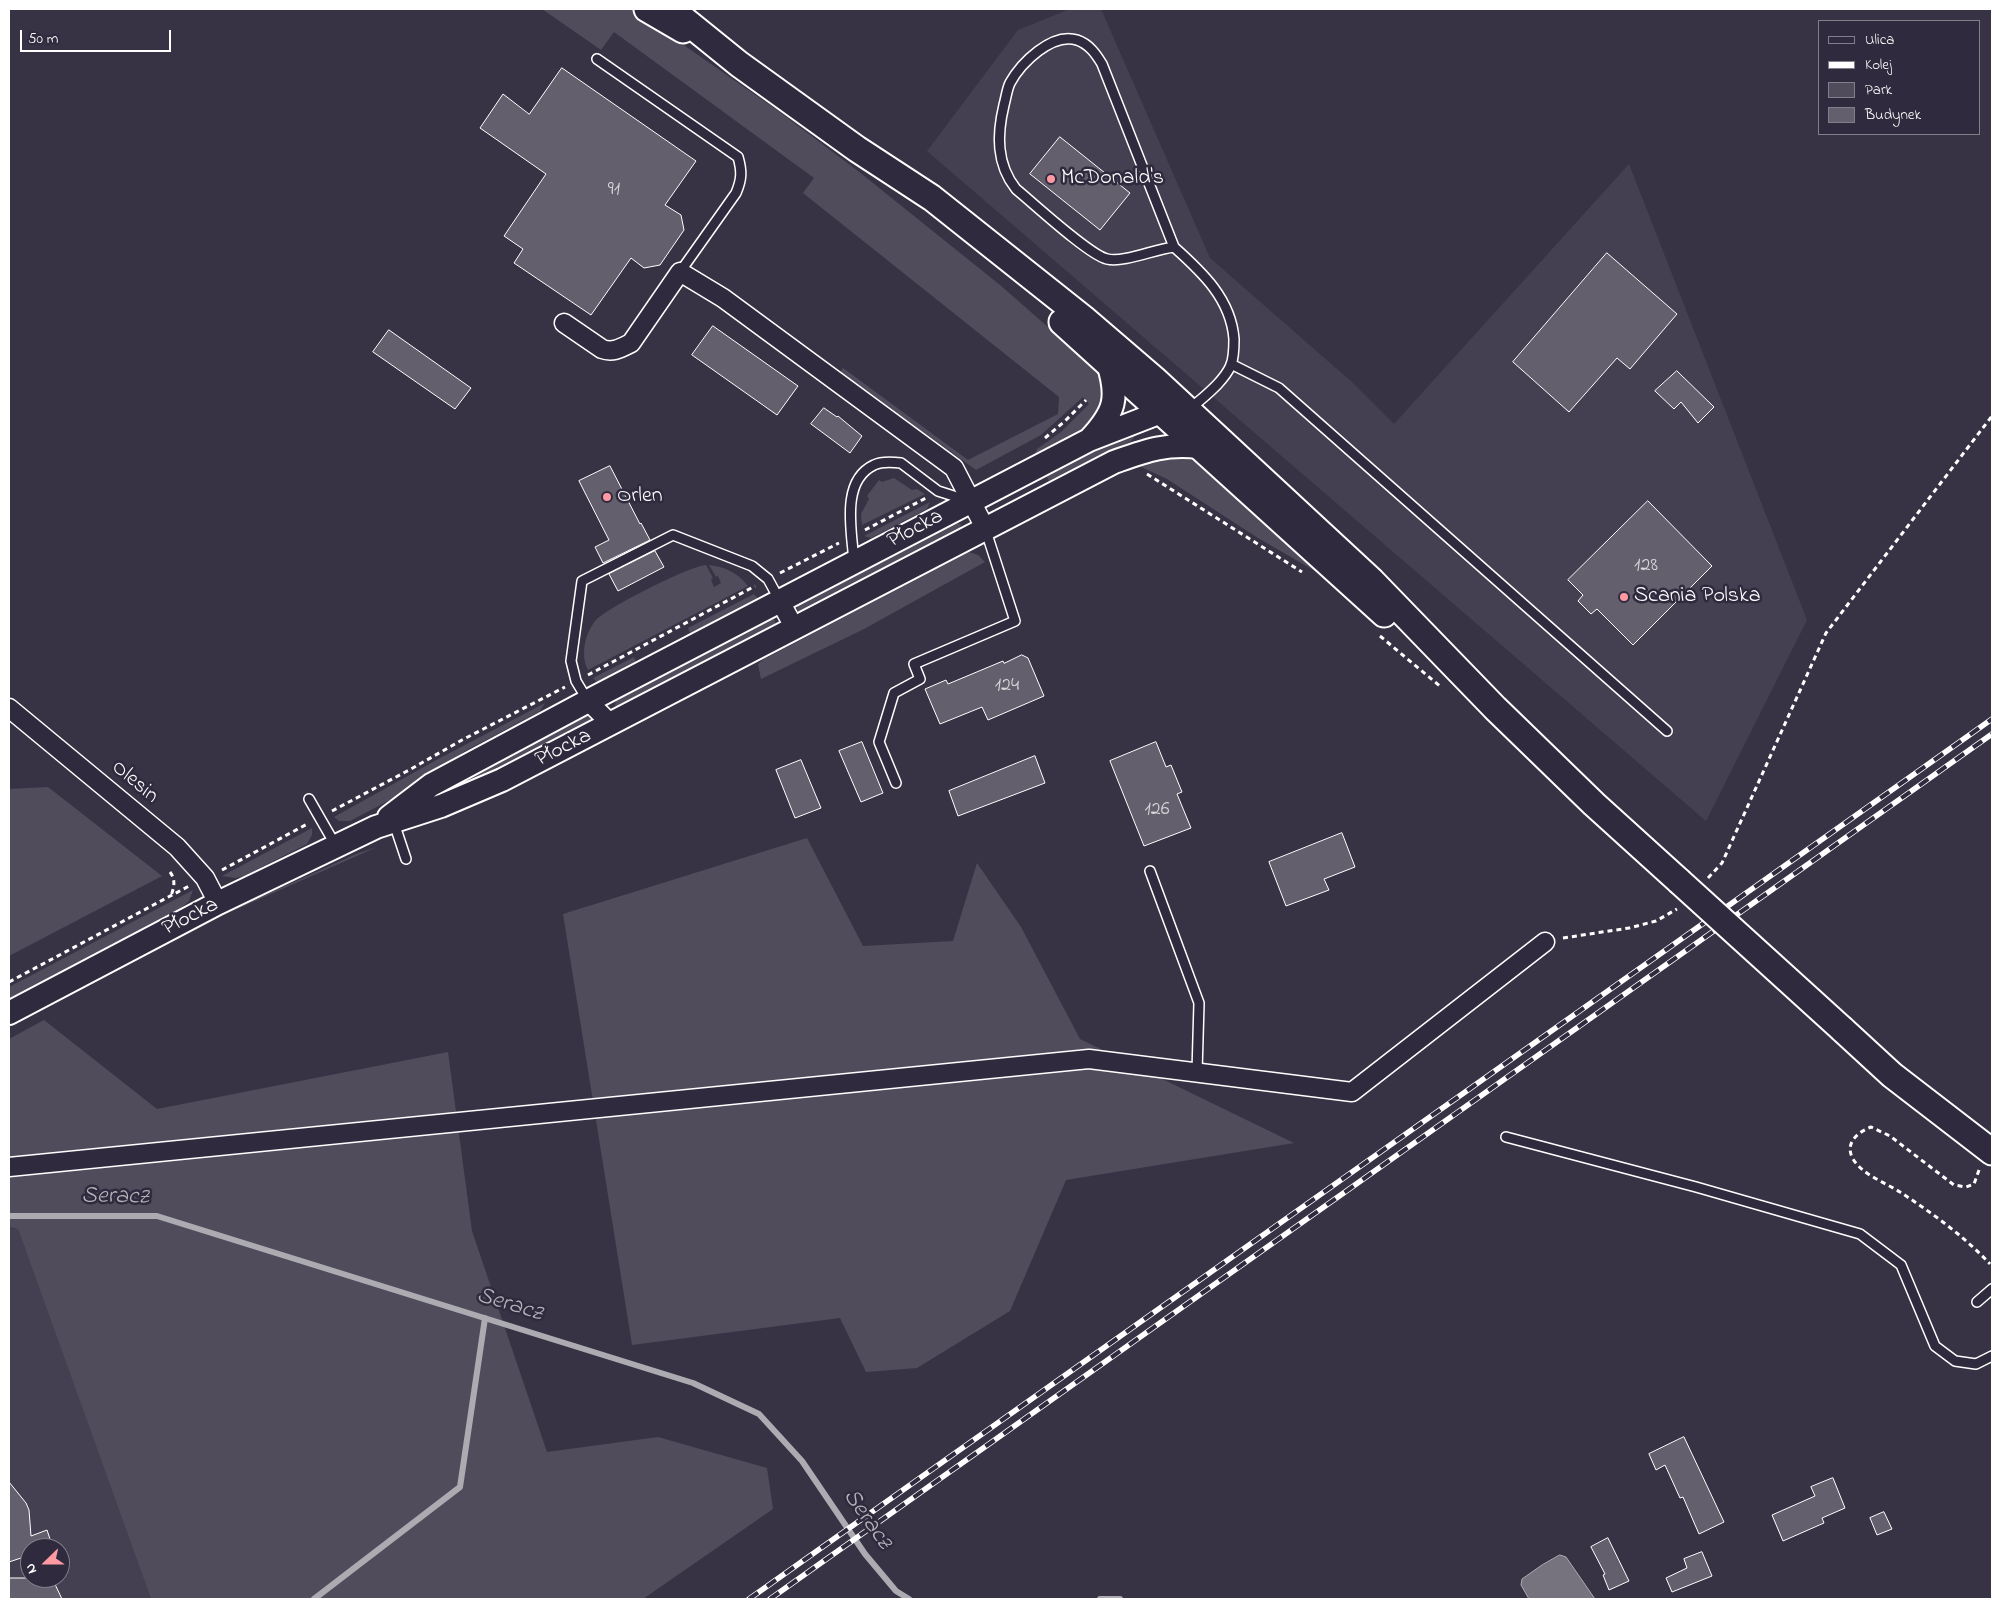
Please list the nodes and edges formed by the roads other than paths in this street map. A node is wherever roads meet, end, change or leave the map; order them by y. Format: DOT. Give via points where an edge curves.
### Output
graph roads {
  1 [pos="646,9"];
  2 [pos="671,9"];
  3 [pos="597,59"];
  4 [pos="739,64"];
  5 [pos="857,150"];
  6 [pos="1174,247"];
  7 [pos="680,272"];
  8 [pos="564,323"];
  9 [pos="1108,363"];
  10 [pos="1231,364"];
  11 [pos="1174,415"];
  12 [pos="1089,440"];
  13 [pos="1199,447"];
  14 [pos="1114,462"];
  15 [pos="971,502"];
  16 [pos="985,528"];
  17 [pos="854,562"];
  18 [pos="780,601"];
  19 [pos="795,628"];
  20 [pos="588,701"];
  21 [pos="9,708"];
  22 [pos="1495,708"];
  23 [pos="611,724"];
  24 [pos="1668,731"];
  25 [pos="896,783"];
  26 [pos="309,799"];
  27 [pos="387,821"];
  28 [pos="336,846"];
  29 [pos="406,859"];
  30 [pos="1150,871"];
  31 [pos="218,903"];
  32 [pos="1545,942"];
  33 [pos="9,1013"];
  34 [pos="1197,1072"];
  35 [pos="1506,1137"];
  36 [pos="1983,1158"];
  37 [pos="9,1167"];
  38 [pos="1992,1289"];
  39 [pos="1976,1302"];
  40 [pos="1992,1356"];
  1 -- 4 [label="main road"];
  2 -- 4 [label="main road"];
  3 -- 7 [label="lane" via="738,157 741,180 736,192"];
  4 -- 5 [label="main road"];
  5 -- 9 [label="main road"];
  5 -- 11 [label="main road" via="932,198 1082,318"];
  6 -- 6 [label="lane" via="1102,64 1094,52 1077,40 1059,40 1044,47 1021,66 1009,84 998,139 1007,178 1091,251 1106,259 1121,259"];
  6 -- 10 [label="lane" via="1216,290 1228,312 1233,329"];
  7 -- 8 [label="street" via="630,343 619,350 602,349"];
  7 -- 15 [label="street" via="723,298 954,468"];
  9 -- 11 [label="main road"];
  9 -- 12 [label="street, Płocka" via="1114,384 1114,404 1105,423"];
  10 -- 11 [label="lane" via="1222,378"];
  10 -- 24 [label="lane" via="1280,388"];
  11 -- 12 [label="street, Płocka"];
  11 -- 13 [label="main road"];
  11 -- 14 [label="street, Płocka"];
  11 -- 22 [label="main road" via="1372,581"];
  12 -- 15 [label="street, Płocka"];
  13 -- 14 [label="street, Płocka" via="1172,445"];
  13 -- 22 [label="main road" via="1351,586"];
  14 -- 16 [label="street, Płocka"];
  15 -- 16 [label="street, Płocka"];
  15 -- 17 [label="street, Płocka"];
  15 -- 17 [label="lane" via="938,491 901,463 876,464 864,472 854,488 851,512"];
  16 -- 19 [label="street, Płocka"];
  16 -- 25 [label="lane" via="1015,621 914,664 920,679 894,693 879,742"];
  17 -- 18 [label="street, Płocka"];
  18 -- 19 [label="street"];
  18 -- 20 [label="street, Płocka"];
  18 -- 20 [label="lane" via="768,579 752,566 673,535 582,581 571,662 576,681"];
  19 -- 23 [label="street, Płocka"];
  20 -- 23 [label="street, Płocka"];
  20 -- 27 [label="street, Płocka" via="431,785"];
  21 -- 31 [label="street, Olesin" via="177,847 205,878"];
  22 -- 36 [label="main road, bridge" via="1594,804"];
  23 -- 27 [label="street, Płocka" via="502,780 441,806"];
  26 -- 28 [label="lane"];
  27 -- 28 [label="street, Płocka"];
  27 -- 29 [label="lane"];
  28 -- 31 [label="street, Płocka"];
  30 -- 34 [label="lane" via="1199,1002"];
  31 -- 33 [label="street, Płocka"];
  32 -- 34 [label="street" via="1352,1092"];
  34 -- 37 [label="street" via="1089,1059"];
  35 -- 40 [label="lane" via="1860,1234 1901,1265 1935,1346 1955,1361 1976,1364"];
  38 -- 39 [label="lane"];
}
